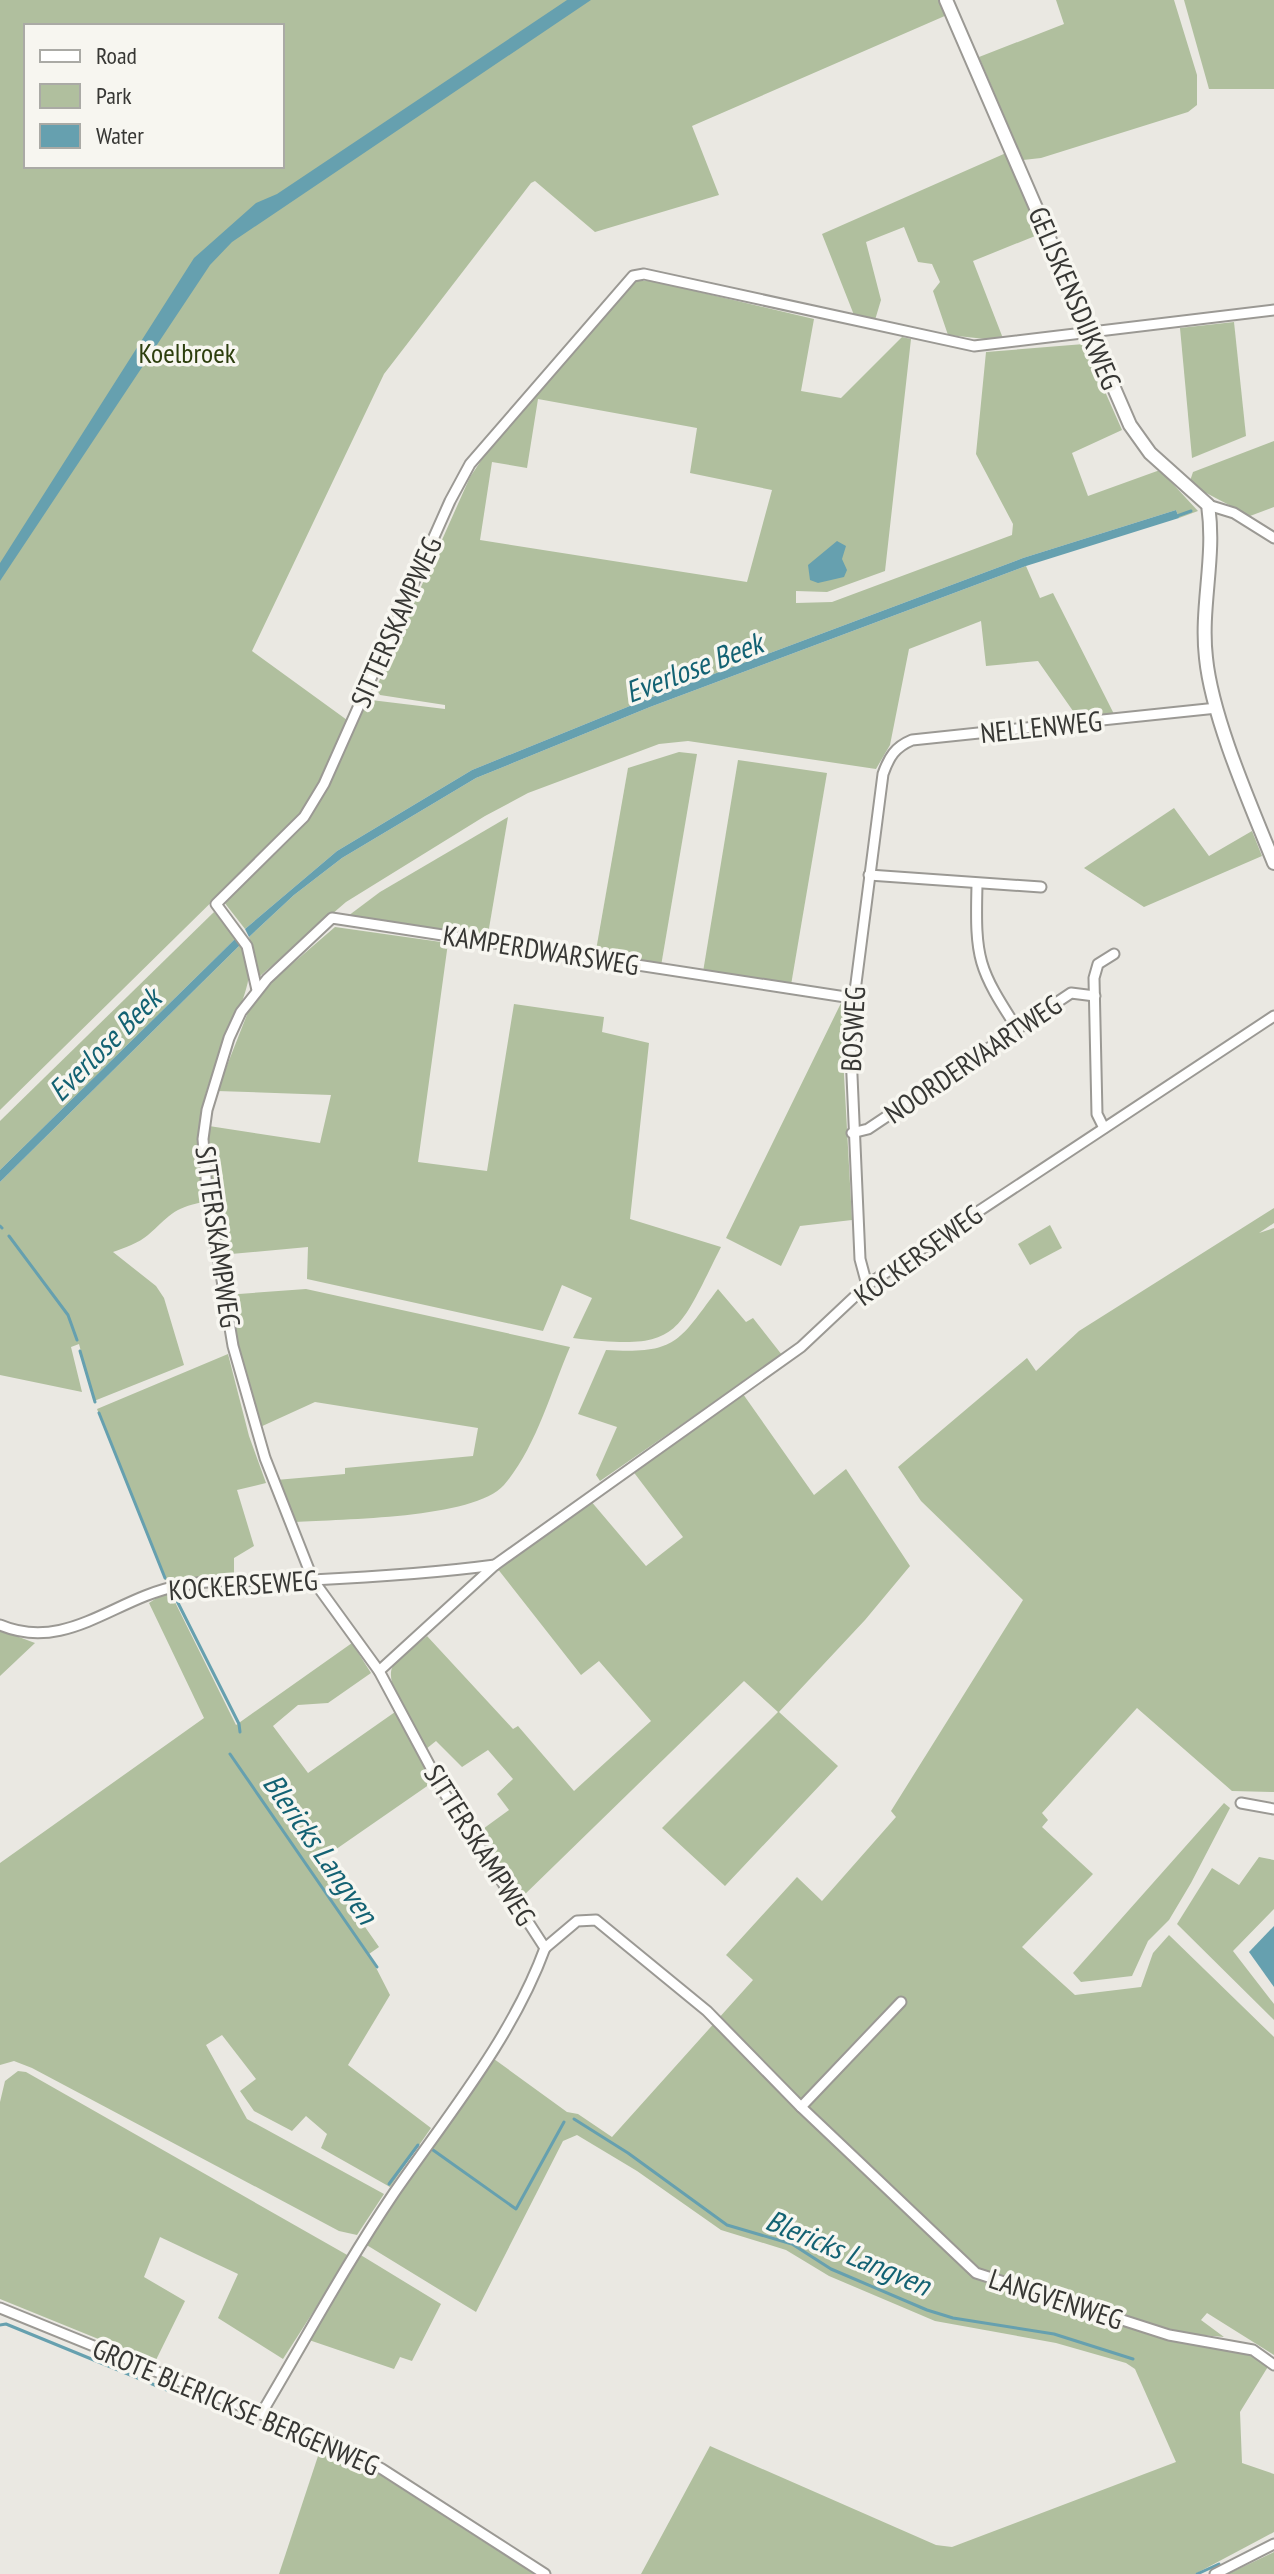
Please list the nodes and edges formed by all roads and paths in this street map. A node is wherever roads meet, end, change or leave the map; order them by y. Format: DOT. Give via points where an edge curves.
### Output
graph roads {
  1 [pos="946,0"];
  2 [pos="1274,310"];
  3 [pos="1089,333"];
  4 [pos="1208,505"];
  5 [pos="1274,538"];
  6 [pos="1217,708"];
  7 [pos="883,774"];
  8 [pos="1273,855"];
  9 [pos="869,875"];
  10 [pos="977,885"];
  11 [pos="1041,887"];
  12 [pos="1114,954"];
  13 [pos="257,990"];
  14 [pos="1095,996"];
  15 [pos="852,998"];
  16 [pos="1274,1016"];
  17 [pos="1018,1030"];
  18 [pos="1104,1128"];
  19 [pos="852,1133"];
  20 [pos="867,1285"];
  21 [pos="495,1565"];
  22 [pos="313,1580"];
  23 [pos="0,1625"];
  24 [pos="379,1671"];
  25 [pos="1241,1803"];
  26 [pos="1274,1809"];
  27 [pos="545,1948"];
  28 [pos="901,2002"];
  29 [pos="801,2107"];
  30 [pos="0,2308"];
  31 [pos="1274,2365"];
  32 [pos="261,2414"];
  33 [pos="1274,2544"];
  34 [pos="545,2574"];
  35 [pos="1215,2574"];
  1 -- 3 [label="street, GELISKENSDIJKWEG"];
  2 -- 3 [label="street, SITTERSKAMPWEG"];
  3 -- 4 [label="street, GELISKENSDIJKWEG" via="1143,444"];
  3 -- 13 [label="street, SITTERSKAMPWEG" via="974,346 644,274 626,281 470,464 324,784 304,817 216,904 247,946"];
  4 -- 5 [label="street, GELISKENSDIJKWEG" via="1234,513"];
  4 -- 6 [label="street" via="1213,548 1206,657"];
  6 -- 7 [label="street, NELLENWEG" via="912,740 900,745"];
  6 -- 8 [label="street"];
  7 -- 9 [label="street, BOSWEG"];
  9 -- 10 [label="street"];
  9 -- 15 [label="street, BOSWEG"];
  10 -- 11 [label="street"];
  10 -- 17 [label="street" via="980,968"];
  12 -- 14 [label="street, NOORDERVAARTWEG" via="1098,964"];
  13 -- 15 [label="street, KAMPERDWARSWEG" via="332,918"];
  13 -- 22 [label="street, SITTERSKAMPWEG" via="229,1038 207,1110 207,1190 237,1360 265,1458"];
  14 -- 17 [label="street, NOORDERVAARTWEG" via="1071,993"];
  14 -- 18 [label="street, NOORDERVAARTWEG" via="1097,1114"];
  15 -- 19 [label="street, BOSWEG"];
  16 -- 18 [label="street, KOCKERSEWEG"];
  17 -- 19 [label="street, NOORDERVAARTWEG" via="868,1129"];
  18 -- 20 [label="street, KOCKERSEWEG"];
  19 -- 20 [label="street, BOSWEG" via="860,1259"];
  20 -- 21 [label="street, KOCKERSEWEG" via="801,1347"];
  21 -- 22 [label="street, KOCKERSEWEG"];
  21 -- 24 [label="street, KOCKERSEWEG"];
  22 -- 23 [label="street, KOCKERSEWEG" via="180,1585 59,1633 35,1634"];
  22 -- 24 [label="street, SITTERSKAMPWEG"];
  24 -- 27 [label="street, SITTERSKAMPWEG" via="445,1794"];
  25 -- 26 [label="street"];
  27 -- 29 [label="street, LANGVENWEG" via="577,1921 596,1920 707,2011"];
  27 -- 32 [label="street, SITTERSKAMPWEG" via="532,1984 387,2204"];
  28 -- 29 [label="street"];
  29 -- 31 [label="street, LANGVENWEG" via="976,2273 1169,2335 1253,2350"];
  30 -- 32 [label="street, GROTE BLERICKSE BERGENWEG"];
  32 -- 34 [label="street, GROTE BLERICKSE BERGENWEG" via="382,2469"];
  33 -- 35 [label="street"];
}
